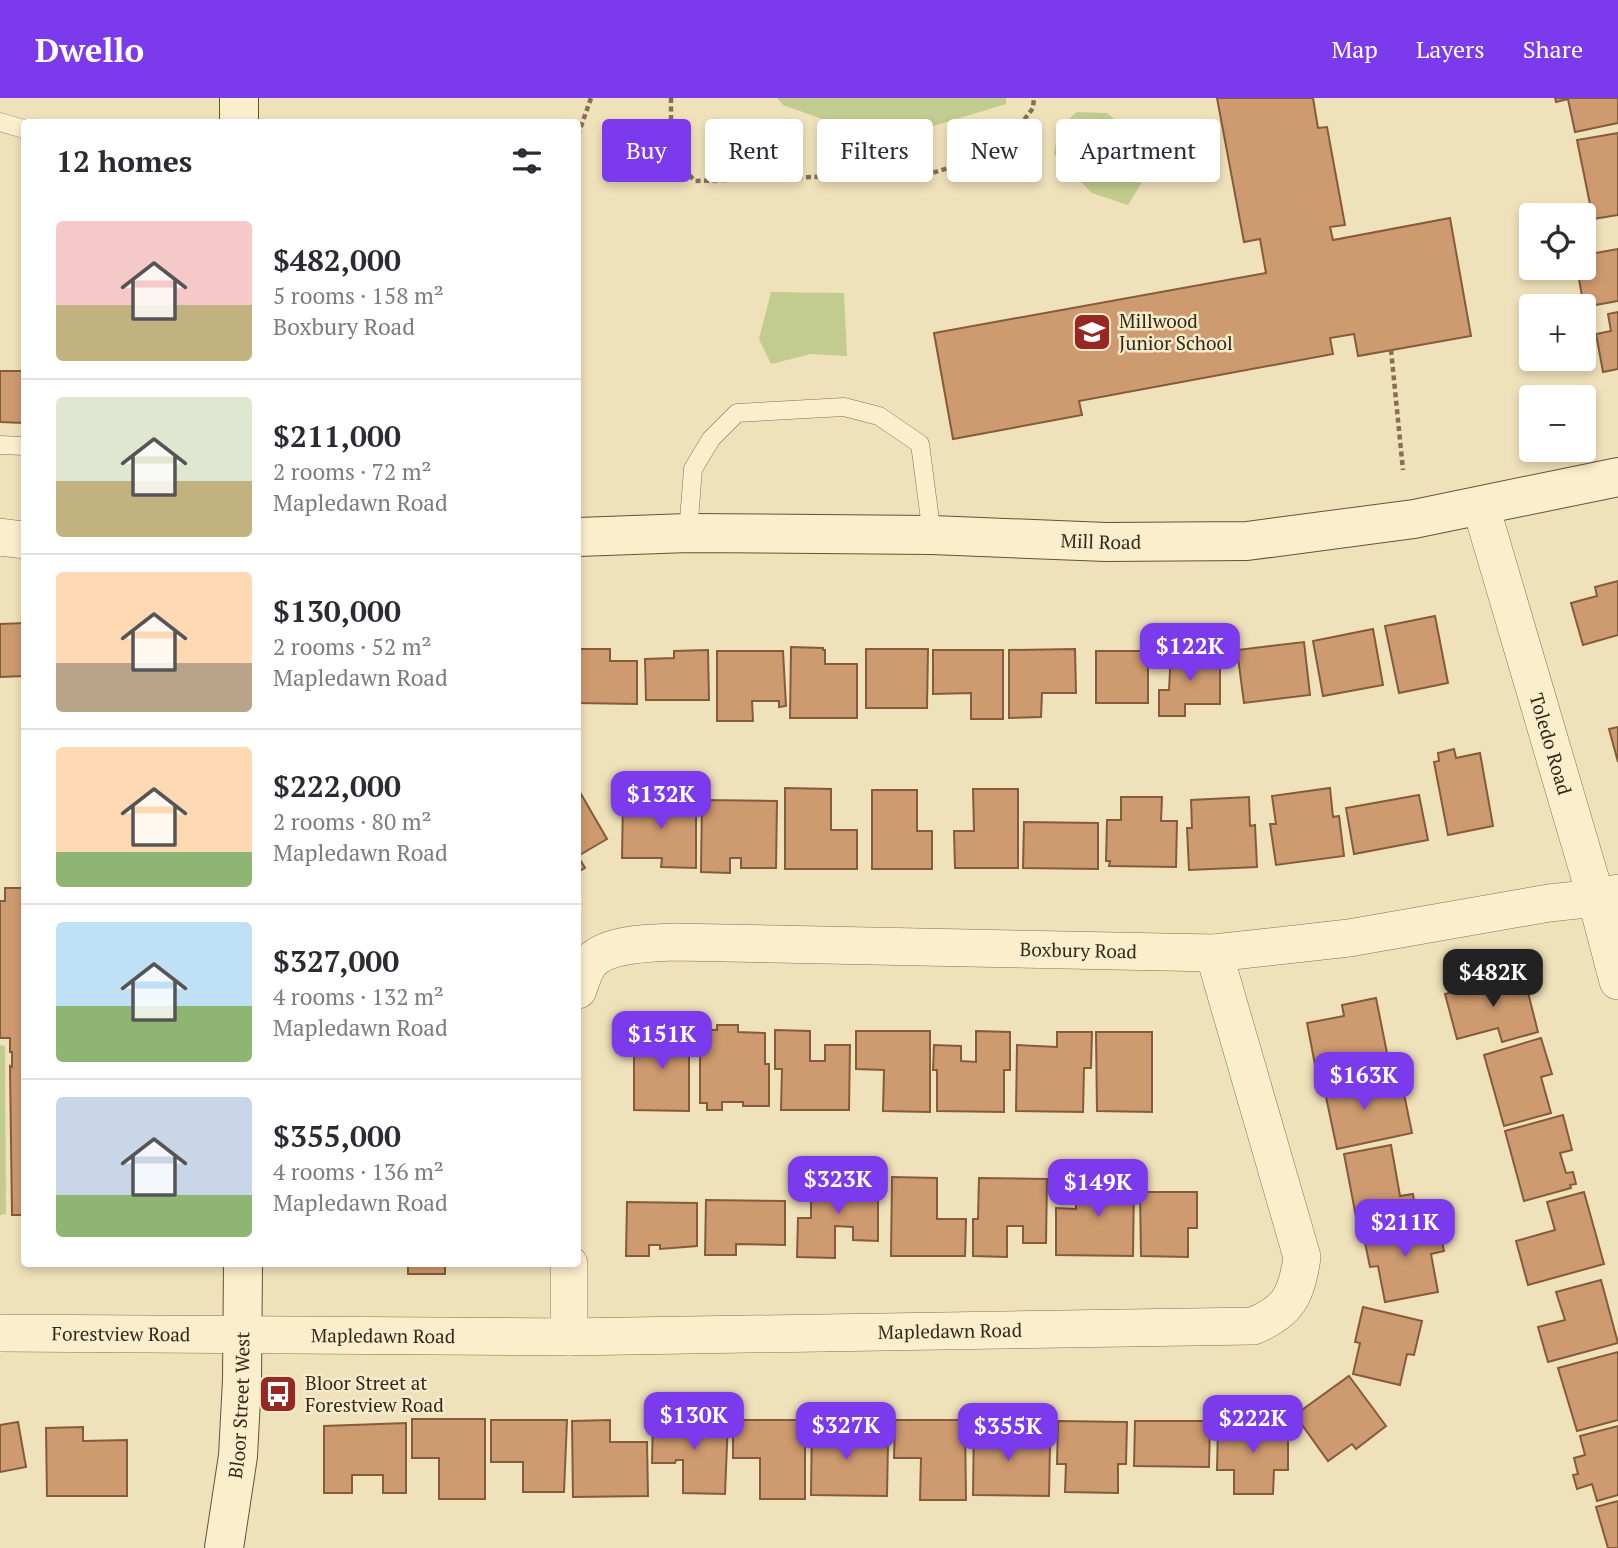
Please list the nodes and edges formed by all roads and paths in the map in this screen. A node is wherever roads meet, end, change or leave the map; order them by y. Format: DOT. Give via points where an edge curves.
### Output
graph roads {
  1 [pos="239,98"];
  2 [pos="591,98"];
  3 [pos="671,98"];
  4 [pos="1034,98"];
  5 [pos="239,119"];
  6 [pos="0,122"];
  7 [pos="581,126"];
  8 [pos="21,128"];
  9 [pos="1391,350"];
  10 [pos="0,445"];
  11 [pos="21,446"];
  12 [pos="1403,470"];
  13 [pos="1618,477"];
  14 [pos="1480,506"];
  15 [pos="688,533"];
  16 [pos="932,535"];
  17 [pos="0,537"];
  18 [pos="581,537"];
  19 [pos="21,540"];
  20 [pos="1607,896"];
  21 [pos="1214,953"];
  22 [pos="1618,981"];
  23 [pos="581,983"];
  24 [pos="243,1267"];
  25 [pos="569,1267"];
  26 [pos="0,1332"];
  27 [pos="241,1335"];
  28 [pos="569,1337"];
  29 [pos="224,1548"];
  1 -- 5 [label="street"];
  2 -- 7 [label="path"];
  3 -- 4 [label="path" via="671,157 695,181 932,173 1000,152 1033,108"];
  6 -- 8 [label="lane"];
  9 -- 12 [label="path"];
  10 -- 11 [label="lane"];
  13 -- 14 [label="street, Mill Road"];
  14 -- 16 [label="street, Mill Road" via="1247,541 1106,542"];
  14 -- 20 [label="street, Toledo Road"];
  15 -- 16 [label="street, Mill Road"];
  15 -- 16 [label="lane" via="693,469 711,439 737,413 844,407 879,416 919,444"];
  15 -- 18 [label="street, Mill Road"];
  17 -- 19 [label="street"];
  20 -- 21 [label="street, Boxbury Road" via="1349,938"];
  20 -- 22 [label="street, Toledo Road"];
  21 -- 23 [label="street, Boxbury Road" via="634,943 600,954 590,962"];
  21 -- 28 [label="street, Mapledawn Road" via="1301,1258 1299,1282 1273,1318 1253,1326 1208,1328"];
  24 -- 27 [label="street, Bloor Street West"];
  25 -- 28 [label="street"];
  26 -- 27 [label="street, Forestview Road"];
  27 -- 28 [label="street, Mapledawn Road"];
  27 -- 29 [label="street, Bloor Street West" via="238,1456"];
}
